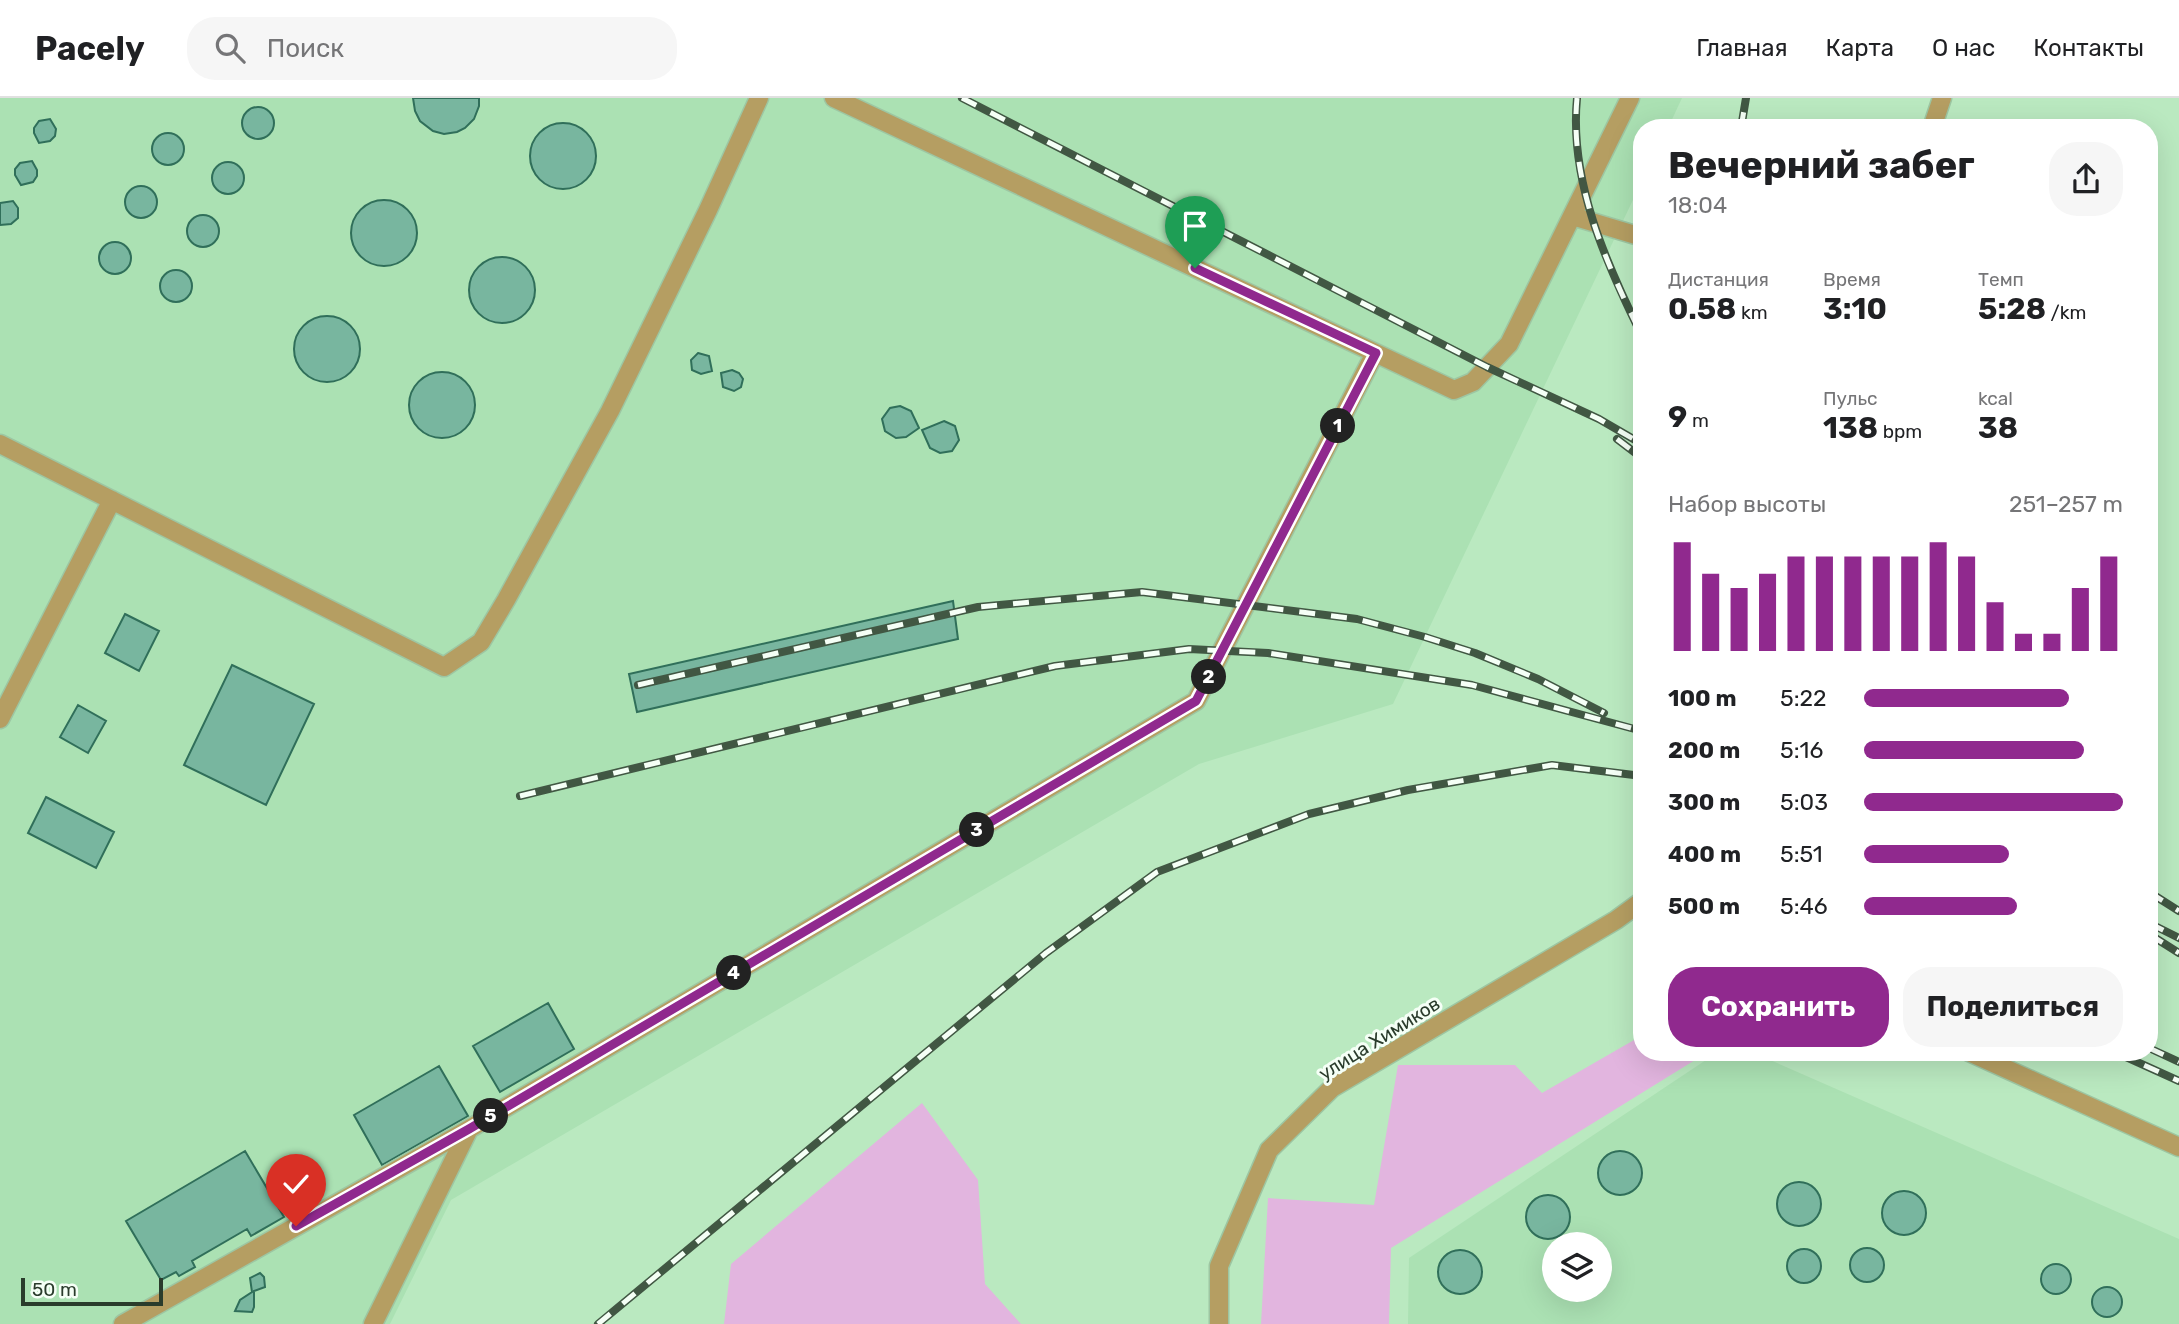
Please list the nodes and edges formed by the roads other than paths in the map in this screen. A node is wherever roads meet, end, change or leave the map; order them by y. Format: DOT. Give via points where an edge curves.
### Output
graph roads {
  1 [pos="759,98"];
  2 [pos="834,98"];
  3 [pos="1630,98"];
  4 [pos="1942,98"];
  5 [pos="1935,119"];
  6 [pos="1572,216"];
  7 [pos="1633,233"];
  8 [pos="1376,353"];
  9 [pos="0,444"];
  10 [pos="112,500"];
  11 [pos="0,719"];
  12 [pos="1633,908"];
  13 [pos="1633,916"];
  14 [pos="1616,920"];
  15 [pos="1989,1061"];
  16 [pos="469,1129"];
  17 [pos="2179,1147"];
  18 [pos="122,1324"];
  19 [pos="373,1324"];
  20 [pos="1219,1324"];
  1 -- 10 [label="street" via="610,411 506,600 481,642 444,667"];
  2 -- 8 [label="street"];
  3 -- 6 [label="street"];
  4 -- 5 [label="street"];
  6 -- 7 [label="street"];
  6 -- 8 [label="street" via="1509,344 1473,382 1454,390"];
  8 -- 16 [label="street" via="1196,701"];
  9 -- 10 [label="street"];
  10 -- 11 [label="street"];
  12 -- 14 [label="street, улица Химиков"];
  13 -- 14 [label="street"];
  14 -- 20 [label="street, улица Химиков" via="1332,1088 1269,1150 1219,1266"];
  15 -- 17 [label="street"];
  16 -- 18 [label="street"];
  16 -- 19 [label="street"];
}
